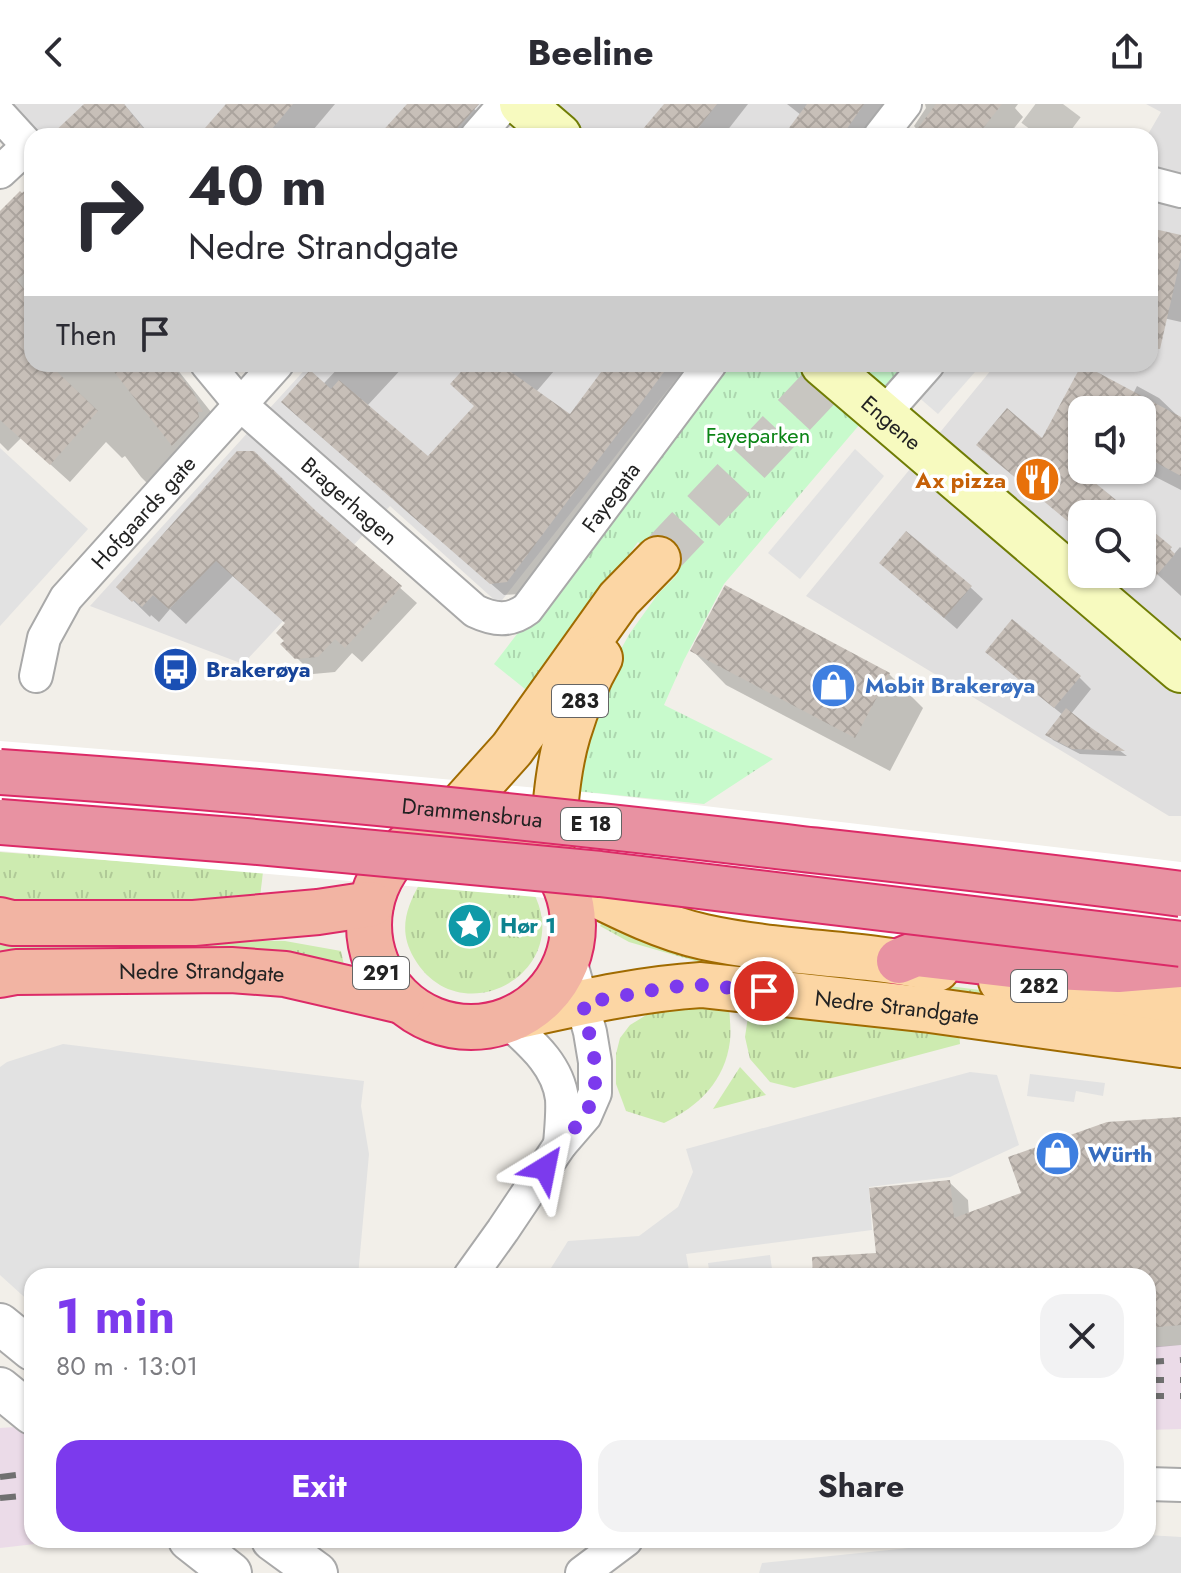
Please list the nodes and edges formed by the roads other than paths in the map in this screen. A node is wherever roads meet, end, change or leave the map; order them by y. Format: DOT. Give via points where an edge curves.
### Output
graph roads {
  1 [pos="505,104"];
  2 [pos="522,104"];
  3 [pos="905,104"];
  4 [pos="0,115"];
  5 [pos="484,128"];
  6 [pos="550,128"];
  7 [pos="886,128"];
  8 [pos="24,141"];
  9 [pos="24,153"];
  10 [pos="0,172"];
  11 [pos="1158,185"];
  12 [pos="1181,191"];
  13 [pos="214,372"];
  14 [pos="270,372"];
  15 [pos="704,372"];
  16 [pos="832,372"];
  17 [pos="921,372"];
  18 [pos="241,405"];
  19 [pos="883,415"];
  20 [pos="505,618"];
  21 [pos="1181,670"];
  22 [pos="36,676"];
  23 [pos="0,772"];
  24 [pos="0,822"];
  25 [pos="442,827"];
  26 [pos="556,869"];
  27 [pos="1181,894"];
  28 [pos="371,904"];
  29 [pos="0,920"];
  30 [pos="1181,944"];
  31 [pos="569,956"];
  32 [pos="899,961"];
  33 [pos="1181,965"];
  34 [pos="0,975"];
  35 [pos="402,1001"];
  36 [pos="583,1003"];
  37 [pos="1181,1008"];
  38 [pos="513,1019"];
  39 [pos="1181,1045"];
  40 [pos="560,1145"];
  41 [pos="476,1268"];
  42 [pos="0,1324"];
  43 [pos="24,1344"];
  44 [pos="0,1388"];
  45 [pos="24,1408"];
  46 [pos="1156,1484"];
  47 [pos="1181,1485"];
  48 [pos="199,1548"];
  49 [pos="283,1548"];
  50 [pos="615,1548"];
  51 [pos="231,1573"];
  52 [pos="317,1573"];
  53 [pos="582,1573"];
  1 -- 5 [label="street"];
  2 -- 6 [label="main road"];
  3 -- 7 [label="street"];
  4 -- 8 [label="street"];
  9 -- 10 [label="street"];
  11 -- 12 [label="street"];
  13 -- 18 [label="street, Bragerhagen"];
  14 -- 18 [label="street, Hofgaards gate"];
  15 -- 20 [label="street, Fayegata" via="527,609"];
  16 -- 19 [label="main road, Engene"];
  17 -- 19 [label="street"];
  18 -- 20 [label="street, Bragerhagen" via="475,611 491,619"];
  18 -- 22 [label="street, Hofgaards gate" via="66,598 44,638"];
  19 -- 21 [label="main road, Engene"];
  23 -- 27 [label="highway, Drammensbrua / E 18, bridge" via="605,825"];
  24 -- 30 [label="highway, E 18, bridge" via="600,874"];
  25 -- 26 [label="highway, 291" via="501,827 536,846"];
  25 -- 26 [label="main road, 283" via="512,749 619,599 658,559 612,635 568,735"];
  25 -- 28 [label="highway, 291" via="394,858"];
  26 -- 31 [label="highway, 291" via="573,916"];
  26 -- 32 [label="main road, Nedre Strandgate" via="632,912 701,936"];
  28 -- 29 [label="highway" via="194,923"];
  28 -- 35 [label="highway, 291" via="377,967"];
  31 -- 36 [label="street"];
  31 -- 38 [label="highway, 291" via="550,991"];
  32 -- 33 [label="highway" via="916,954 1118,970"];
  32 -- 37 [label="main road, Nedre Strandgate / 282"];
  34 -- 35 [label="highway, Nedre Strandgate / 291" via="231,970 285,974"];
  35 -- 38 [label="highway, 291" via="420,1015 463,1028"];
  36 -- 38 [label="main road, Nedre Strandgate"];
  36 -- 39 [label="main road, Nedre Strandgate" via="701,985"];
  36 -- 40 [label="street" via="595,1062 595,1093 585,1116"];
  38 -- 40 [label="street" via="557,1078"];
  40 -- 41 [label="street"];
  42 -- 43 [label="street"];
  44 -- 45 [label="street"];
  46 -- 47 [label="street"];
  48 -- 51 [label="street"];
  49 -- 52 [label="street"];
  50 -- 53 [label="street"];
}
